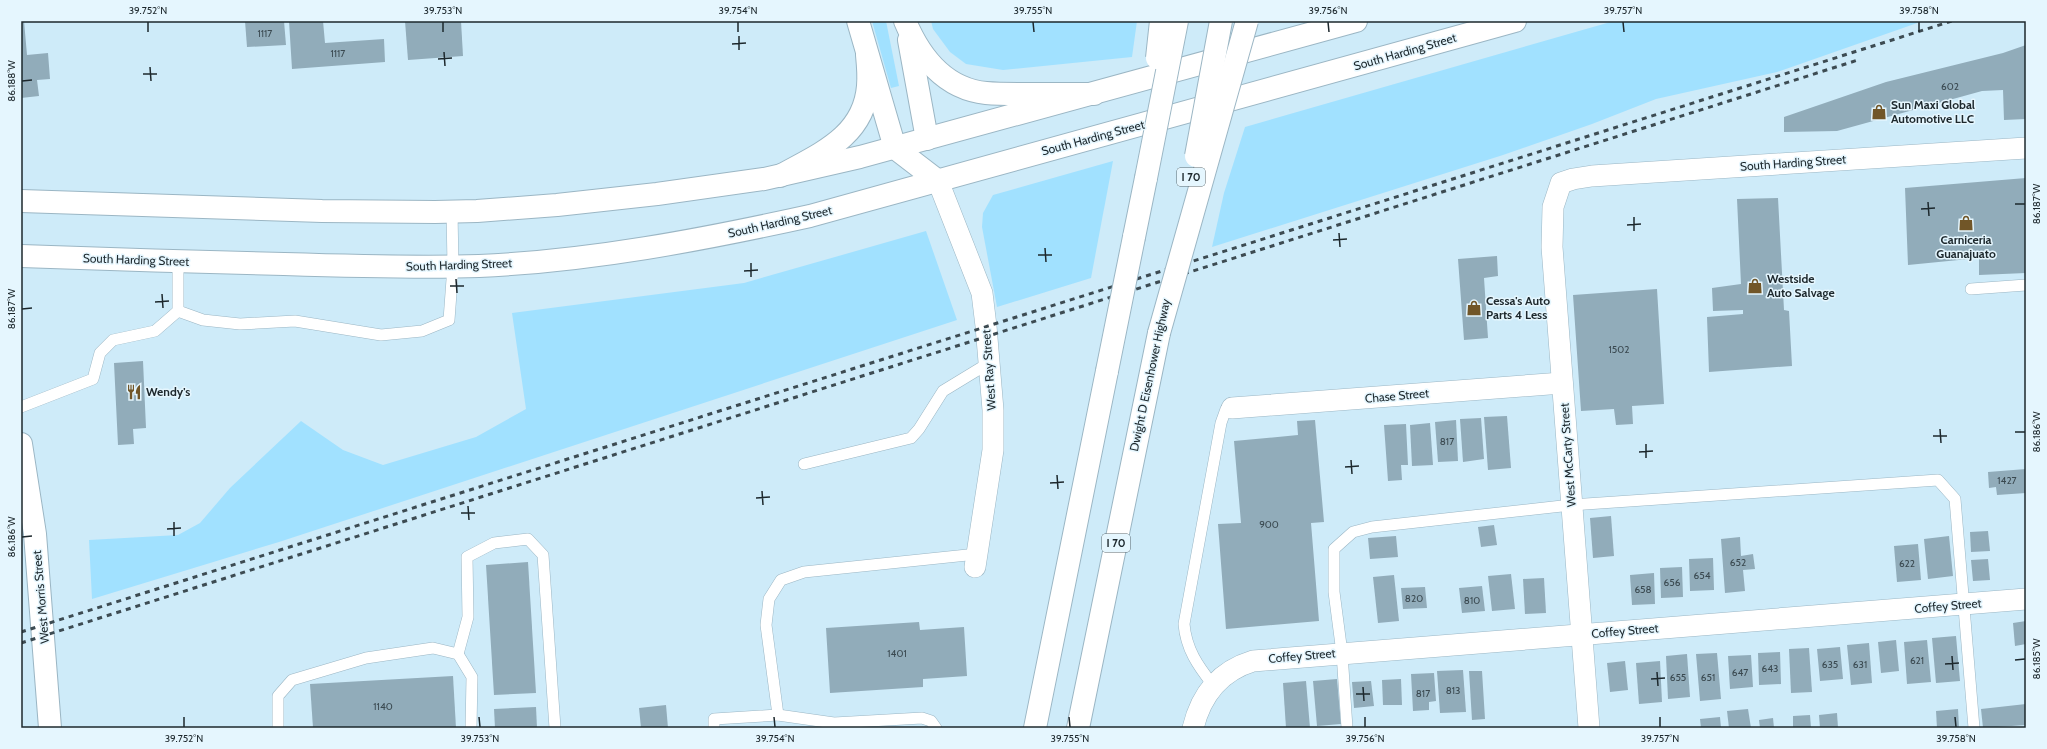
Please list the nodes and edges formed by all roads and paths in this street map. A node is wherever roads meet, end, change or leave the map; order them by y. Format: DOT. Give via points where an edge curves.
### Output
graph roads {
  1 [pos="858,21"];
  2 [pos="1161,21"];
  3 [pos="1177,21"];
  4 [pos="1221,21"];
  5 [pos="1247,21"];
  6 [pos="1356,21"];
  7 [pos="1515,21"];
  8 [pos="905,22"];
  9 [pos="867,54"];
  10 [pos="1094,94"];
  11 [pos="927,139"];
  12 [pos="895,148"];
  13 [pos="2026,148"];
  14 [pos="780,176"];
  15 [pos="1146,178"];
  16 [pos="938,181"];
  17 [pos="1561,183"];
  18 [pos="21,201"];
  19 [pos="452,211"];
  20 [pos="21,256"];
  21 [pos="178,261"];
  22 [pos="453,266"];
  23 [pos="2026,285"];
  24 [pos="1971,289"];
  25 [pos="178,311"];
  26 [pos="1160,333"];
  27 [pos="989,364"];
  28 [pos="1562,383"];
  29 [pos="21,407"];
  30 [pos="1232,408"];
  31 [pos="21,444"];
  32 [pos="804,464"];
  33 [pos="1571,505"];
  34 [pos="976,561"];
  35 [pos="2026,599"];
  36 [pos="1963,604"];
  37 [pos="1582,635"];
  38 [pos="1342,653"];
  39 [pos="458,654"];
  40 [pos="1220,679"];
  41 [pos="778,715"];
  42 [pos="834,725"];
  43 [pos="50,728"];
  44 [pos="278,728"];
  45 [pos="471,728"];
  46 [pos="555,728"];
  47 [pos="714,728"];
  48 [pos="936,728"];
  49 [pos="1035,728"];
  50 [pos="1078,728"];
  51 [pos="1193,728"];
  52 [pos="1347,728"];
  53 [pos="1588,728"];
  54 [pos="1974,728"];
  1 -- 9 [label="main road"];
  2 -- 15 [label="main road, bridge"];
  3 -- 15 [label="main road, bridge"];
  4 -- 26 [label="main road, Dwight D Eisenhower Highway / I 70, bridge"];
  5 -- 26 [label="main road, bridge"];
  6 -- 10 [label="main road"];
  7 -- 16 [label="main road, South Harding Street"];
  8 -- 10 [label="main road" via="933,68 960,86 994,94"];
  8 -- 11 [label="main road, West Ray Street"];
  9 -- 12 [label="main road"];
  9 -- 14 [label="main road" via="868,87 855,124 832,147"];
  10 -- 11 [label="main road"];
  11 -- 12 [label="main road"];
  11 -- 16 [label="main road, West Ray Street"];
  12 -- 14 [label="main road"];
  12 -- 16 [label="main road"];
  13 -- 17 [label="street, South Harding Street" via="1592,176"];
  14 -- 19 [label="main road" via="611,200"];
  15 -- 49 [label="main road, bridge"];
  16 -- 22 [label="main road, South Harding Street" via="810,216 684,243 580,258"];
  16 -- 27 [label="street, West Ray Street" via="982,293"];
  17 -- 28 [label="street, West McCarty Street" via="1553,208 1552,247"];
  18 -- 19 [label="main road" via="365,212"];
  19 -- 22 [label="lane"];
  20 -- 21 [label="main road, South Harding Street"];
  21 -- 22 [label="main road, South Harding Street"];
  21 -- 25 [label="lane"];
  22 -- 25 [label="lane" via="448,320 422,332 381,335 295,321 240,324 203,320"];
  23 -- 24 [label="lane"];
  25 -- 29 [label="lane" via="155,331 113,340 100,353 93,379"];
  26 -- 50 [label="main road, Dwight D Eisenhower Highway / I 70"];
  27 -- 32 [label="lane" via="943,391 911,438"];
  27 -- 34 [label="street, West Ray Street" via="993,450"];
  28 -- 30 [label="street, Chase Street"];
  28 -- 33 [label="street, West McCarty Street"];
  30 -- 40 [label="lane" via="1226,409 1221,423 1184,624 1185,636 1196,663"];
  31 -- 43 [label="main road, West Morris Street" via="35,534"];
  33 -- 36 [label="lane" via="1938,480 1955,499"];
  33 -- 37 [label="street, West McCarty Street"];
  33 -- 38 [label="lane" via="1372,527 1353,532 1334,549 1334,592"];
  34 -- 41 [label="lane" via="804,572 781,580 769,599 766,625"];
  35 -- 36 [label="street, Coffey Street"];
  36 -- 37 [label="street, Coffey Street"];
  36 -- 54 [label="lane"];
  37 -- 38 [label="street, Coffey Street"];
  37 -- 53 [label="street, West McCarty Street"];
  38 -- 40 [label="street, Coffey Street" via="1252,661"];
  38 -- 52 [label="lane"];
  39 -- 44 [label="lane" via="433,648 366,658 292,680 278,696"];
  39 -- 45 [label="lane" via="472,677"];
  39 -- 46 [label="lane" via="468,617 468,557 494,543 528,539 543,556"];
  40 -- 51 [label="street" via="1200,706"];
  41 -- 42 [label="lane"];
  41 -- 47 [label="lane" via="714,719"];
  42 -- 48 [label="lane" via="922,718 931,721"];
}
